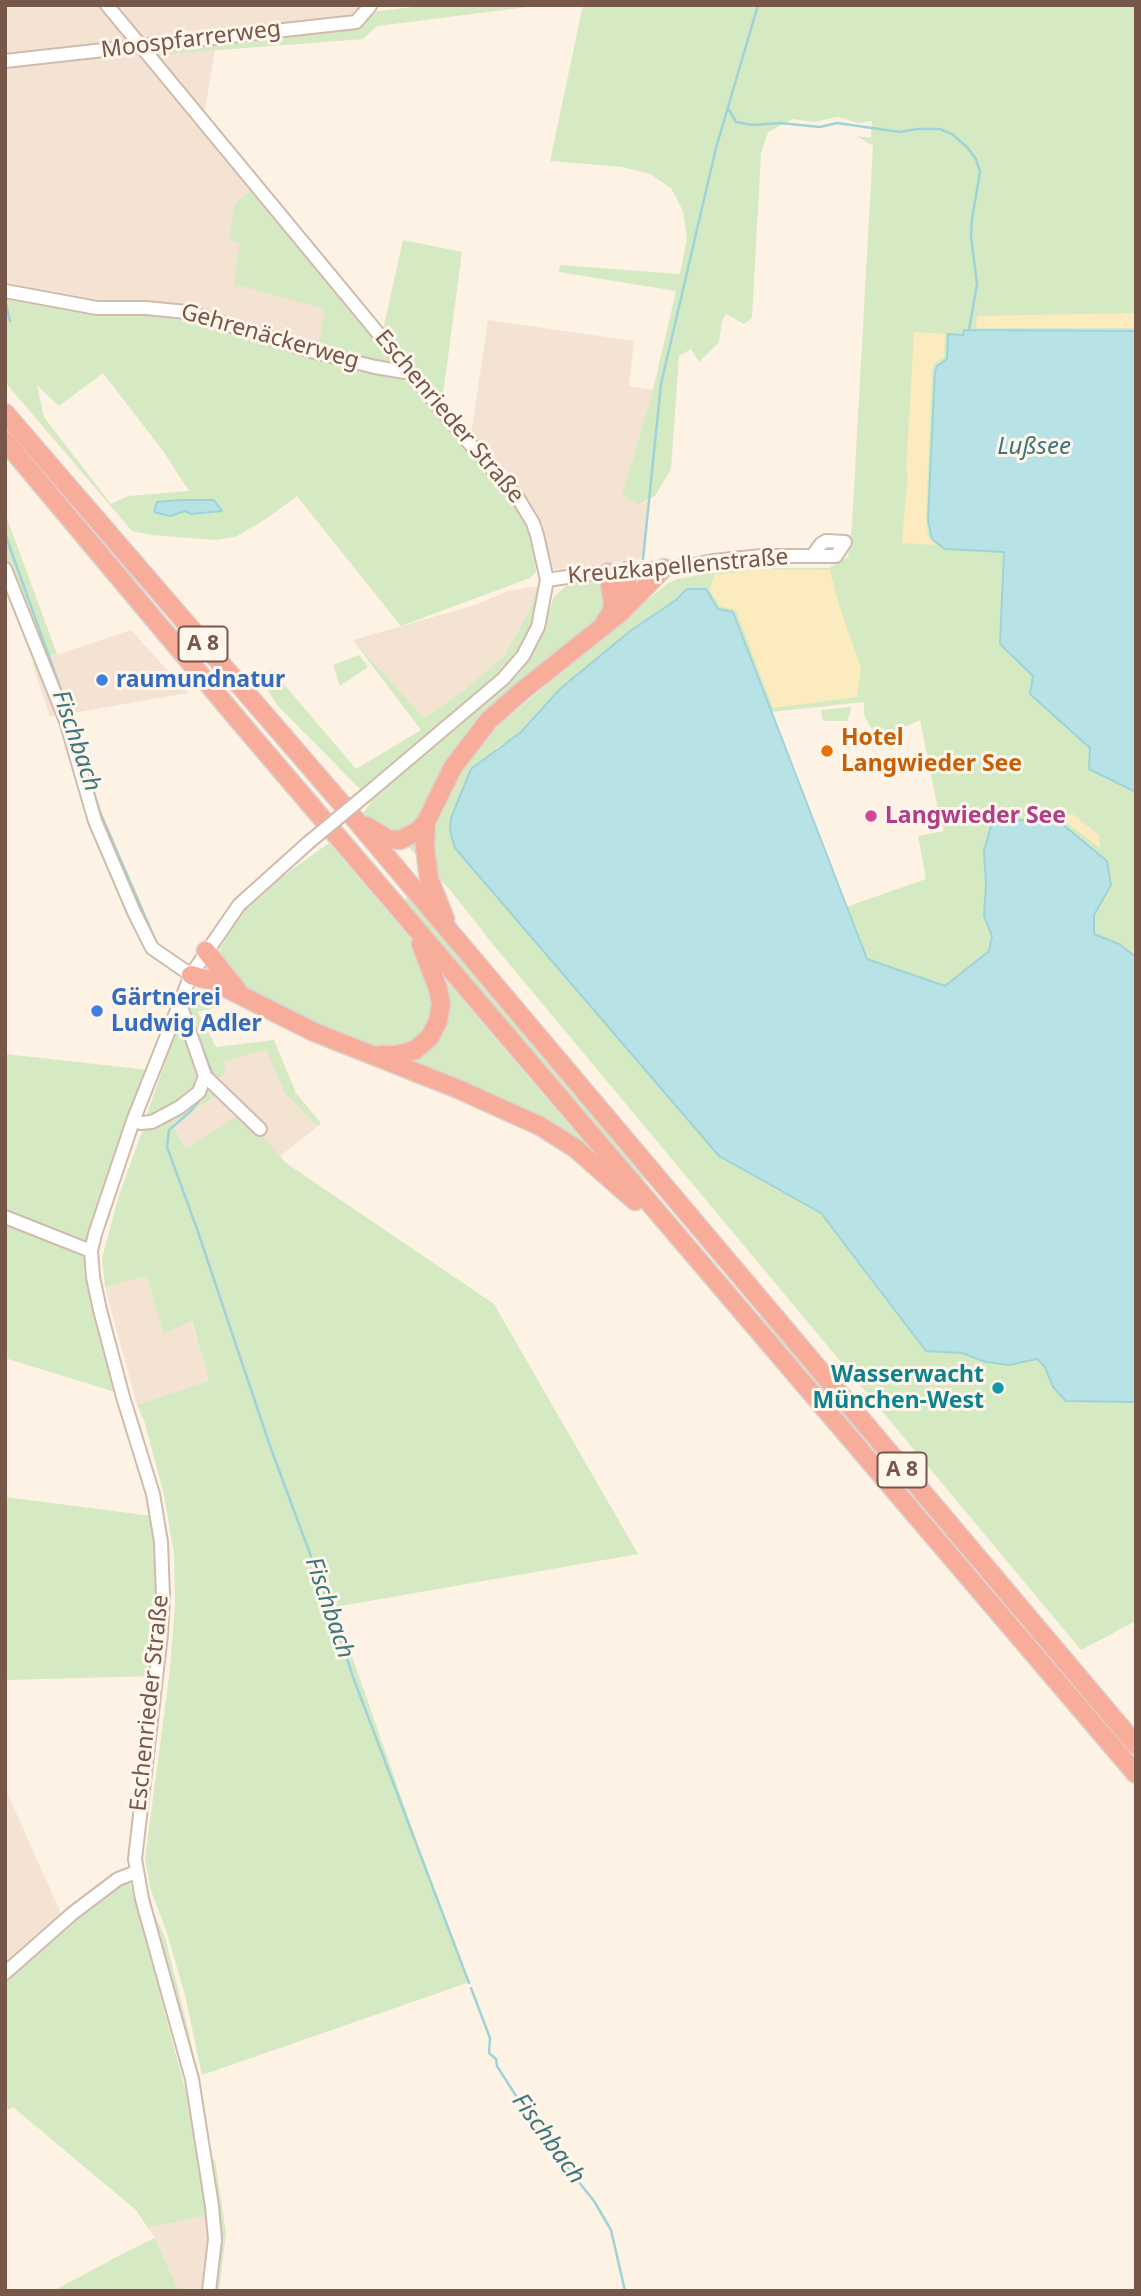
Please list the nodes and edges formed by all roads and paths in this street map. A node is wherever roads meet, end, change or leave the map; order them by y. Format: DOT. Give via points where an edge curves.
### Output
graph roads {
  1 [pos="107,5"];
  2 [pos="370,6"];
  3 [pos="139,46"];
  4 [pos="5,61"];
  5 [pos="5,290"];
  6 [pos="409,370"];
  7 [pos="5,413"];
  8 [pos="5,441"];
  9 [pos="809,556"];
  10 [pos="664,568"];
  11 [pos="5,569"];
  12 [pos="628,571"];
  13 [pos="608,572"];
  14 [pos="547,580"];
  15 [pos="621,612"];
  16 [pos="603,625"];
  17 [pos="354,818"];
  18 [pos="426,822"];
  19 [pos="415,928"];
  20 [pos="452,936"];
  21 [pos="206,951"];
  22 [pos="191,975"];
  23 [pos="243,996"];
  24 [pos="179,1001"];
  25 [pos="369,1054"];
  26 [pos="205,1076"];
  27 [pos="133,1121"];
  28 [pos="261,1129"];
  29 [pos="5,1217"];
  30 [pos="92,1251"];
  31 [pos="700,1264"];
  32 [pos="1136,1745"];
  33 [pos="1136,1774"];
  34 [pos="136,1872"];
  35 [pos="5,1973"];
  36 [pos="209,2291"];
  1 -- 3 [label="street, Eschenrieder Straße"];
  2 -- 3 [label="street, Moospfarrerweg" via="356,22"];
  3 -- 4 [label="street, Moospfarrerweg"];
  3 -- 6 [label="street, Eschenrieder Straße"];
  5 -- 6 [label="street, Gehrenäckerweg" via="97,308 187,312 315,352"];
  6 -- 14 [label="street, Eschenrieder Straße" via="526,509 542,550"];
  7 -- 17 [label="highway, A 8"];
  8 -- 19 [label="highway, A 8"];
  9 -- 10 [label="street, Kreuzkapellenstraße" via="762,556"];
  10 -- 12 [label="street, Kreuzkapellenstraße"];
  10 -- 15 [label="highway"];
  11 -- 22 [label="street" via="66,721 95,821 134,912 152,948"];
  12 -- 13 [label="street, Kreuzkapellenstraße"];
  12 -- 15 [label="highway"];
  13 -- 14 [label="street, Kreuzkapellenstraße"];
  13 -- 16 [label="highway" via="613,603"];
  14 -- 21 [label="street, Eschenrieder Straße, bridge" via="538,626 523,656 503,679 239,905"];
  15 -- 16 [label="highway"];
  16 -- 18 [label="highway" via="489,720 453,766"];
  17 -- 18 [label="highway" via="377,834 400,840"];
  17 -- 20 [label="highway, A 8"];
  18 -- 20 [label="highway" via="429,879"];
  19 -- 25 [label="highway" via="439,989 438,1021 430,1037 415,1049 398,1055"];
  19 -- 31 [label="highway, A 8"];
  20 -- 32 [label="highway, A 8"];
  21 -- 22 [label="street, Eschenrieder Straße"];
  21 -- 23 [label="highway"];
  22 -- 23 [label="highway"];
  22 -- 24 [label="street, Eschenrieder Straße"];
  23 -- 25 [label="highway"];
  24 -- 26 [label="street"];
  24 -- 27 [label="street, Eschenrieder Straße"];
  25 -- 31 [label="highway" via="540,1126 575,1148 637,1203 682,1253"];
  26 -- 27 [label="street" via="199,1092 180,1107 152,1122"];
  26 -- 28 [label="street"];
  27 -- 30 [label="street, Eschenrieder Straße"];
  29 -- 30 [label="street"];
  30 -- 34 [label="street, Eschenrieder Straße" via="100,1310 149,1480 161,1542 161,1634"];
  31 -- 33 [label="highway, A 8"];
  34 -- 35 [label="street" via="73,1913"];
  34 -- 36 [label="street, Eschenrieder Straße" via="192,2079 215,2239"];
}
